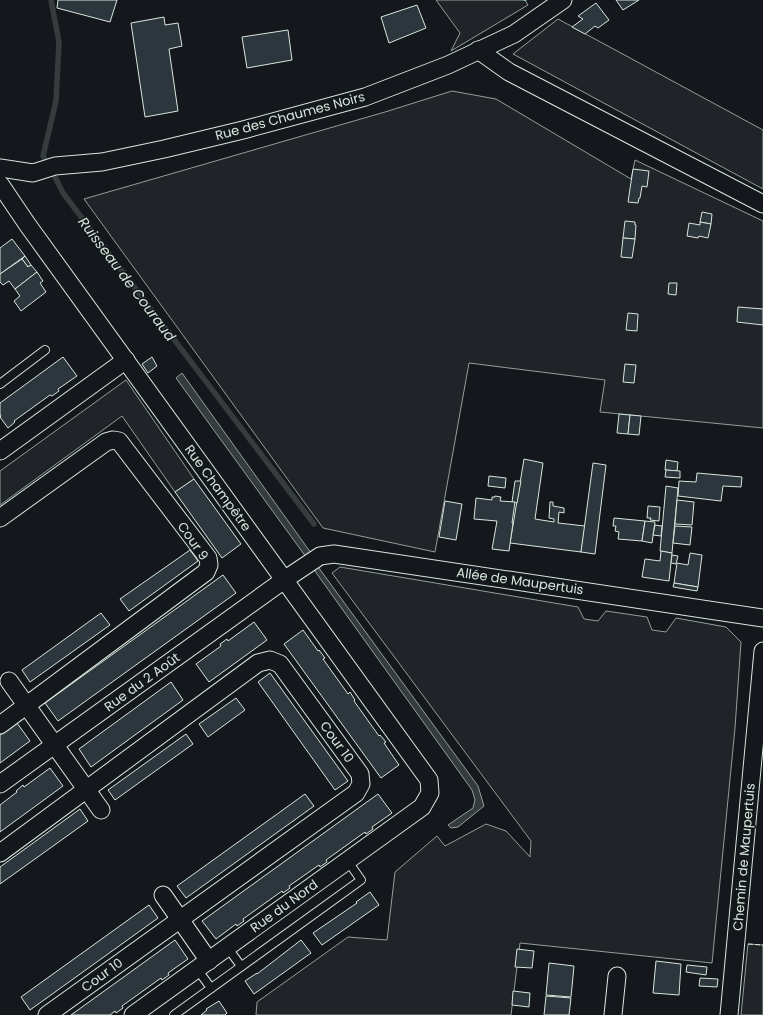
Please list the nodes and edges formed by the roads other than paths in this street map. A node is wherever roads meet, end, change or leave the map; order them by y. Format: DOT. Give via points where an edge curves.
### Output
graph roads {
  1 [pos="563,0"];
  2 [pos="478,50"];
  3 [pos="0,168"];
  4 [pos="0,184"];
  5 [pos="763,204"];
  6 [pos="45,350"];
  7 [pos="126,360"];
  8 [pos="0,384"];
  9 [pos="0,451"];
  10 [pos="0,518"];
  11 [pos="284,580"];
  12 [pos="763,618"];
  13 [pos="763,651"];
  14 [pos="9,681"];
  15 [pos="27,706"];
  16 [pos="760,716"];
  17 [pos="0,725"];
  18 [pos="54,744"];
  19 [pos="0,784"];
  20 [pos="86,789"];
  21 [pos="430,793"];
  22 [pos="101,810"];
  23 [pos="0,852"];
  24 [pos="347,860"];
  25 [pos="164,895"];
  26 [pos="180,920"];
  27 [pos="227,947"];
  28 [pos="203,965"];
  29 [pos="241,966"];
  30 [pos="617,976"];
  31 [pos="211,988"];
  32 [pos="47,1015"];
  33 [pos="133,1015"];
  34 [pos="174,1015"];
  35 [pos="613,1015"];
  36 [pos="729,1015"];
  1 -- 2 [label="street, Rue des Chaumes Noirs" via="514,34"];
  2 -- 3 [label="street, Rue des Chaumes Noirs" via="448,65 365,97 251,128 102,162 55,166 33,173"];
  2 -- 5 [label="street" via="510,72"];
  4 -- 7 [label="street, Rue Champêtre"];
  6 -- 8 [label="lane"];
  7 -- 9 [label="street"];
  7 -- 11 [label="street, Rue Champêtre"];
  10 -- 15 [label="street, Cour 9" via="106,442 119,441 208,558 206,572"];
  11 -- 12 [label="street, Allée de Maupertuis" via="320,556 334,554"];
  11 -- 18 [label="street, Rue du 2 Août"];
  11 -- 21 [label="street, Rue Champêtre" via="429,780"];
  13 -- 16 [label="street, Chemin de Maupertuis"];
  14 -- 15 [label="street"];
  15 -- 17 [label="street, Cour 9"];
  15 -- 18 [label="street"];
  16 -- 36 [label="street, Chemin de Maupertuis"];
  18 -- 19 [label="street, Rue du 2 Août"];
  18 -- 20 [label="street"];
  20 -- 22 [label="street"];
  20 -- 23 [label="street, Cour 10"];
  20 -- 26 [label="street, Cour 10" via="258,664 270,660 280,664 360,774 361,784 356,793"];
  21 -- 24 [label="street, Rue du Nord" via="422,807"];
  24 -- 27 [label="street, Rue du Nord"];
  24 -- 29 [label="lane" via="361,880"];
  25 -- 26 [label="street"];
  26 -- 28 [label="street"];
  26 -- 32 [label="street, Cour 10"];
  27 -- 28 [label="street, Rue du Nord"];
  27 -- 29 [label="lane"];
  28 -- 31 [label="lane"];
  28 -- 33 [label="street, Rue du Nord"];
  29 -- 31 [label="lane"];
  30 -- 35 [label="street"];
  31 -- 34 [label="lane"];
}
